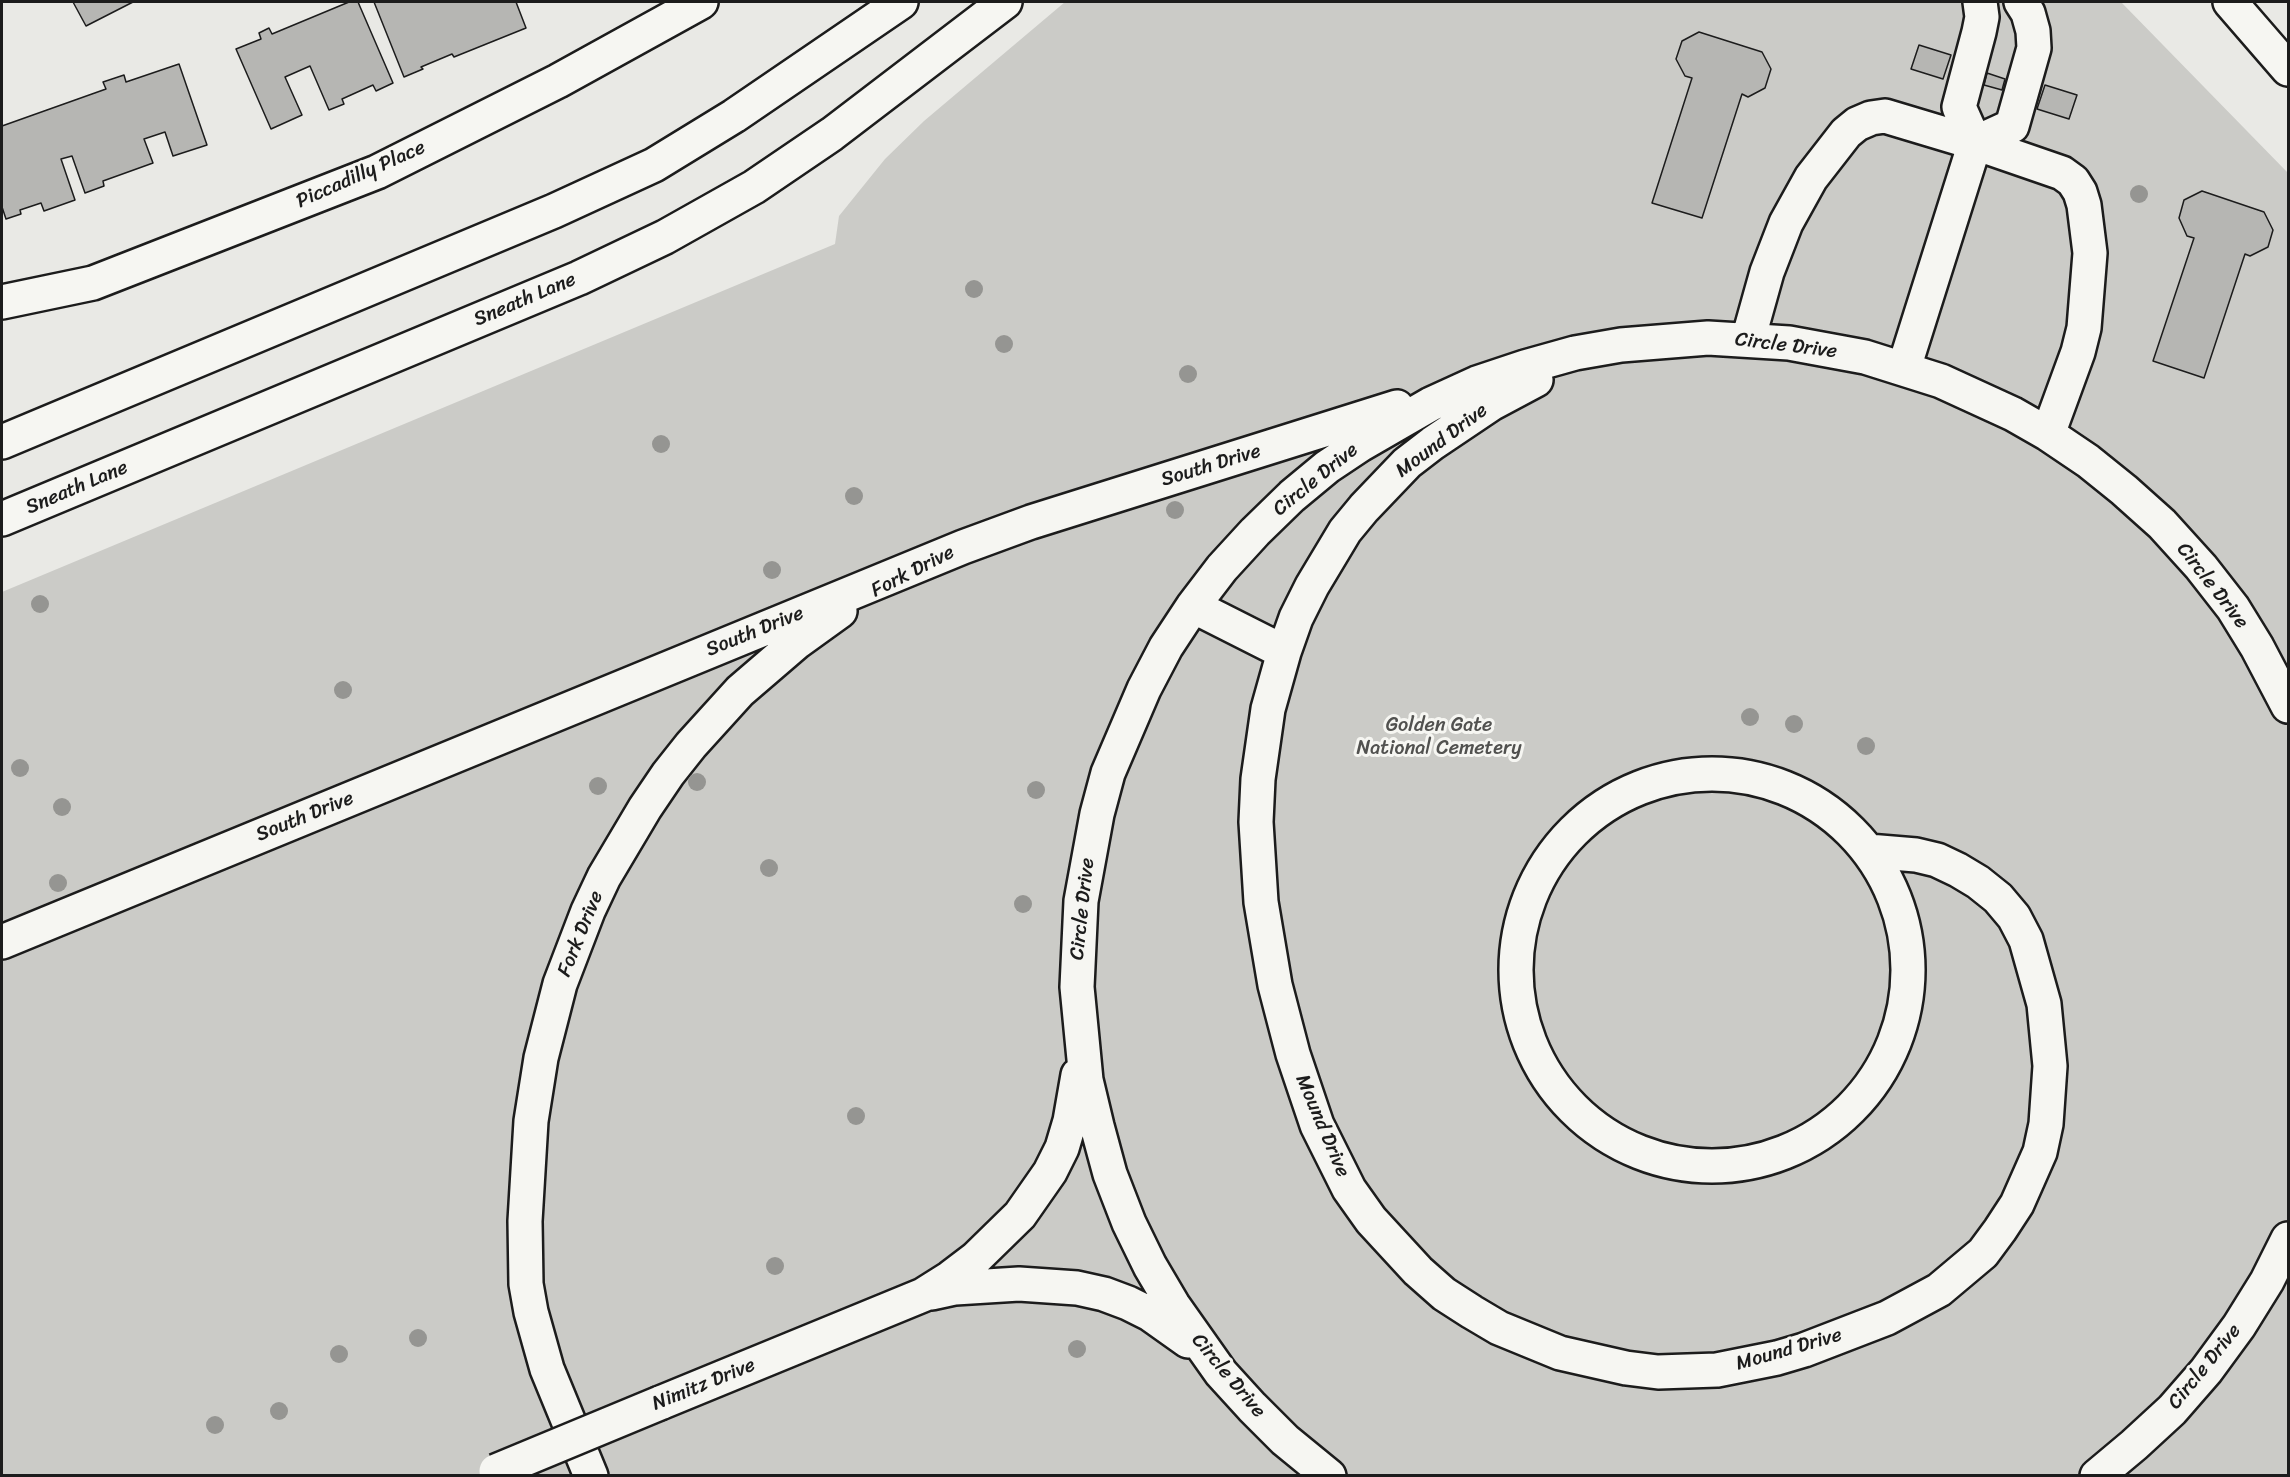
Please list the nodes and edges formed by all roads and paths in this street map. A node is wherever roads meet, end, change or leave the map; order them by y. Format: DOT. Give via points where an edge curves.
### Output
graph roads {
  1 [pos="701,2"];
  2 [pos="902,2"];
  3 [pos="1005,2"];
  4 [pos="1980,2"];
  5 [pos="2021,2"];
  6 [pos="2230,2"];
  7 [pos="2289,69"];
  8 [pos="1975,143"];
  9 [pos="2,302"];
  10 [pos="1748,340"];
  11 [pos="1621,345"];
  12 [pos="1524,367"];
  13 [pos="1904,368"];
  14 [pos="2048,434"];
  15 [pos="2,442"];
  16 [pos="2,519"];
  17 [pos="963,547"];
  18 [pos="1193,606"];
  19 [pos="1284,652"];
  20 [pos="2289,706"];
  21 [pos="1868,851"];
  22 [pos="2,942"];
  23 [pos="1080,1030"];
  24 [pos="2289,1239"];
  25 [pos="923,1294"];
  26 [pos="1221,1373"];
  27 [pos="490,1473"];
  28 [pos="591,1476"];
  29 [pos="1329,1476"];
  30 [pos="2097,1476"];
  1 -- 9 [label="main road, Piccadilly Place" via="558,81 377,172 93,284"];
  2 -- 15 [label="main road" via="654,165 543,216"];
  3 -- 16 [label="main road, Sneath Lane" via="832,134 754,187 665,237 568,283"];
  4 -- 8 [label="main road" via="1979,32 1959,107"];
  5 -- 8 [label="main road" via="2028,13 2034,48 2012,126"];
  6 -- 7 [label="main road"];
  8 -- 10 [label="main road" via="1885,116 1857,124 1846,133 1811,178 1786,223"];
  8 -- 13 [label="main road"];
  8 -- 14 [label="main road" via="2062,172 2080,192 2084,205 2090,253 2084,328"];
  10 -- 11 [label="main road, Circle Drive" via="1708,338"];
  10 -- 13 [label="main road, Circle Drive" via="1824,348"];
  11 -- 12 [label="main road, Circle Drive"];
  11 -- 19 [label="main road, Mound Drive" via="1491,404 1407,463 1364,508 1328,558 1296,618"];
  12 -- 17 [label="main road, South Drive" via="1031,522"];
  12 -- 18 [label="main road, Circle Drive" via="1431,404 1327,467 1255,531"];
  13 -- 14 [label="main road, Circle Drive" via="1978,397"];
  14 -- 20 [label="main road, Circle Drive" via="2124,490 2201,567 2258,647"];
  17 -- 22 [label="main road, South Drive"];
  17 -- 28 [label="main road, Fork Drive" via="857,600 797,642 740,691 691,745 645,808 604,877 581,929 558,994 535,1090 528,1153 525,1255 526,1284 537,1339"];
  18 -- 19 [label="main road"];
  18 -- 23 [label="main road, Circle Drive" via="1139,699 1108,773 1097,814 1081,901 1077,987"];
  19 -- 21 [label="main road, Mound Drive" via="1262,746 1256,822 1258,864 1275,985 1317,1125 1349,1189 1371,1220 1418,1271 1444,1294 1499,1328 1560,1353 1626,1368 1678,1372 1736,1367 1804,1350 1887,1318 1939,1290 1983,1253 2017,1204 2040,1152 2050,1066 2044,1005 2026,940 1998,898 1958,870 1916,855"];
  21 -- 21 [label="main road" via="1894,895 1902,920 1907,944 1907,995 1903,1020 1884,1066 1869,1088 1833,1125 1789,1151 1766,1159 1689,1165 1617,1142 1558,1092 1531,1048 1522,1022 1517,998 1516,947 1540,873 1554,852 1591,816 1612,801 1660,781 1711,774 1737,776 1764,781 1811,800 1832,814"];
  23 -- 25 [label="main road, Nimitz Drive" via="1076,1095 1062,1148 1050,1172 999,1237 950,1278"];
  23 -- 26 [label="main road, Circle Drive" via="1096,1126 1129,1222 1173,1305"];
  24 -- 30 [label="main road, Circle Drive" via="2268,1281 2206,1371 2172,1410"];
  25 -- 26 [label="main road, Nimitz Drive" via="1019,1284 1104,1294 1170,1327"];
  25 -- 27 [label="main road, Nimitz Drive, bridge"];
  26 -- 29 [label="main road, Circle Drive" via="1285,1440"];
}
